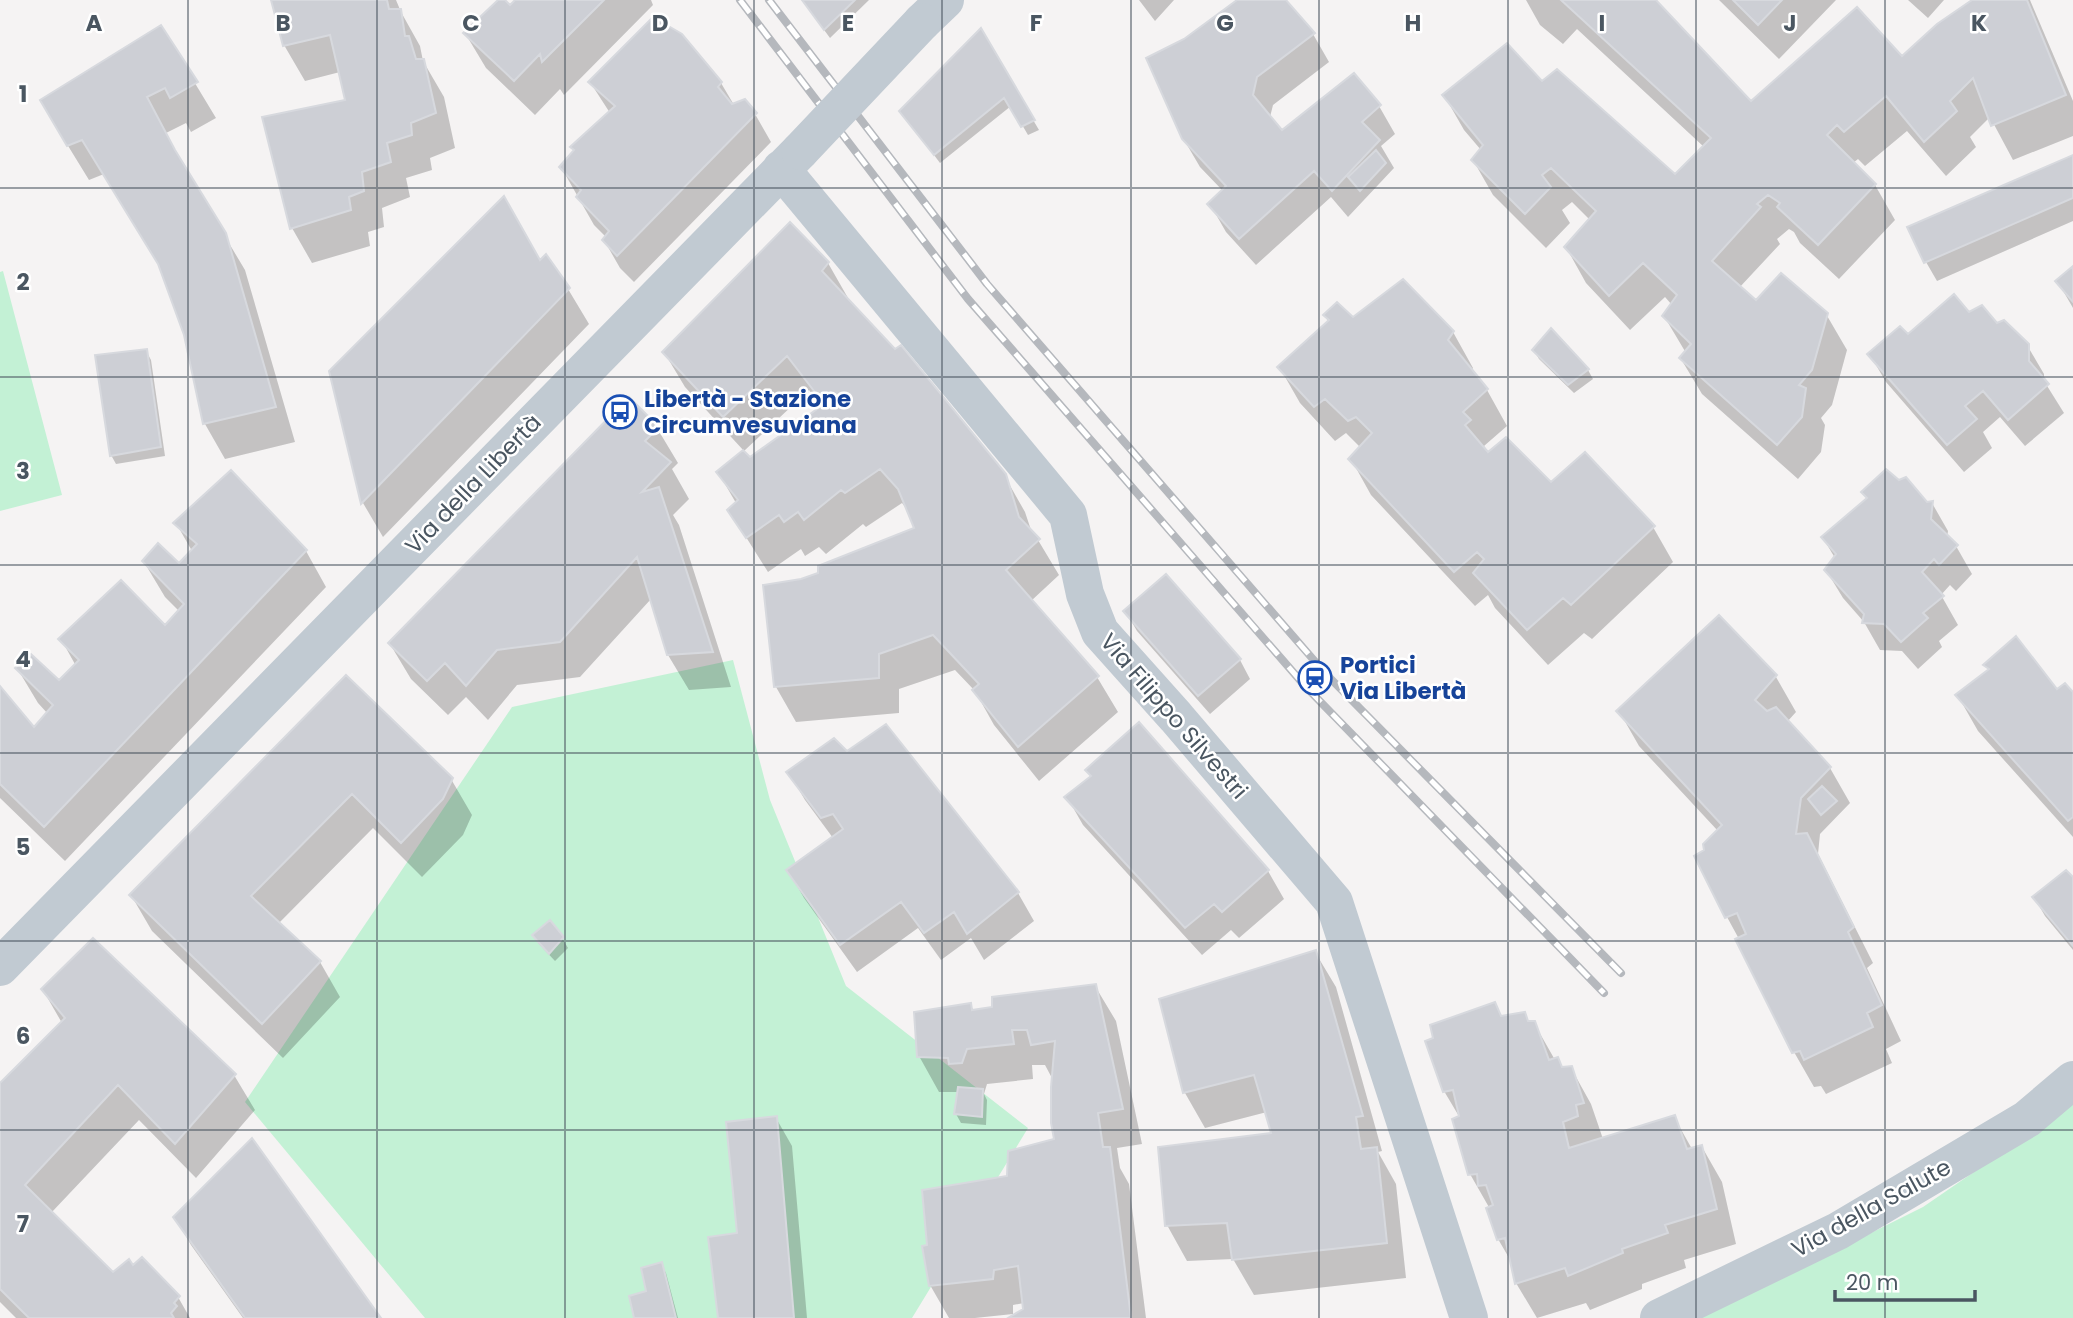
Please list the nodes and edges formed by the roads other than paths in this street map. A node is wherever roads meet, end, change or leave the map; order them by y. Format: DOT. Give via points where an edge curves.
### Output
graph roads {
  1 [pos="933,11"];
  2 [pos="791,160"];
  3 [pos="0,967"];
  4 [pos="2073,1080"];
  5 [pos="1469,1318"];
  6 [pos="1658,1318"];
  1 -- 2 [label="street, Via della Libertà, bridge"];
  2 -- 3 [label="street, Via della Libertà"];
  2 -- 5 [label="street, Via Filippo Silvestri" via="1068,515 1085,594 1100,632 1334,902"];
  4 -- 6 [label="street, Via della Salute" via="2027,1119 1838,1231"];
}
